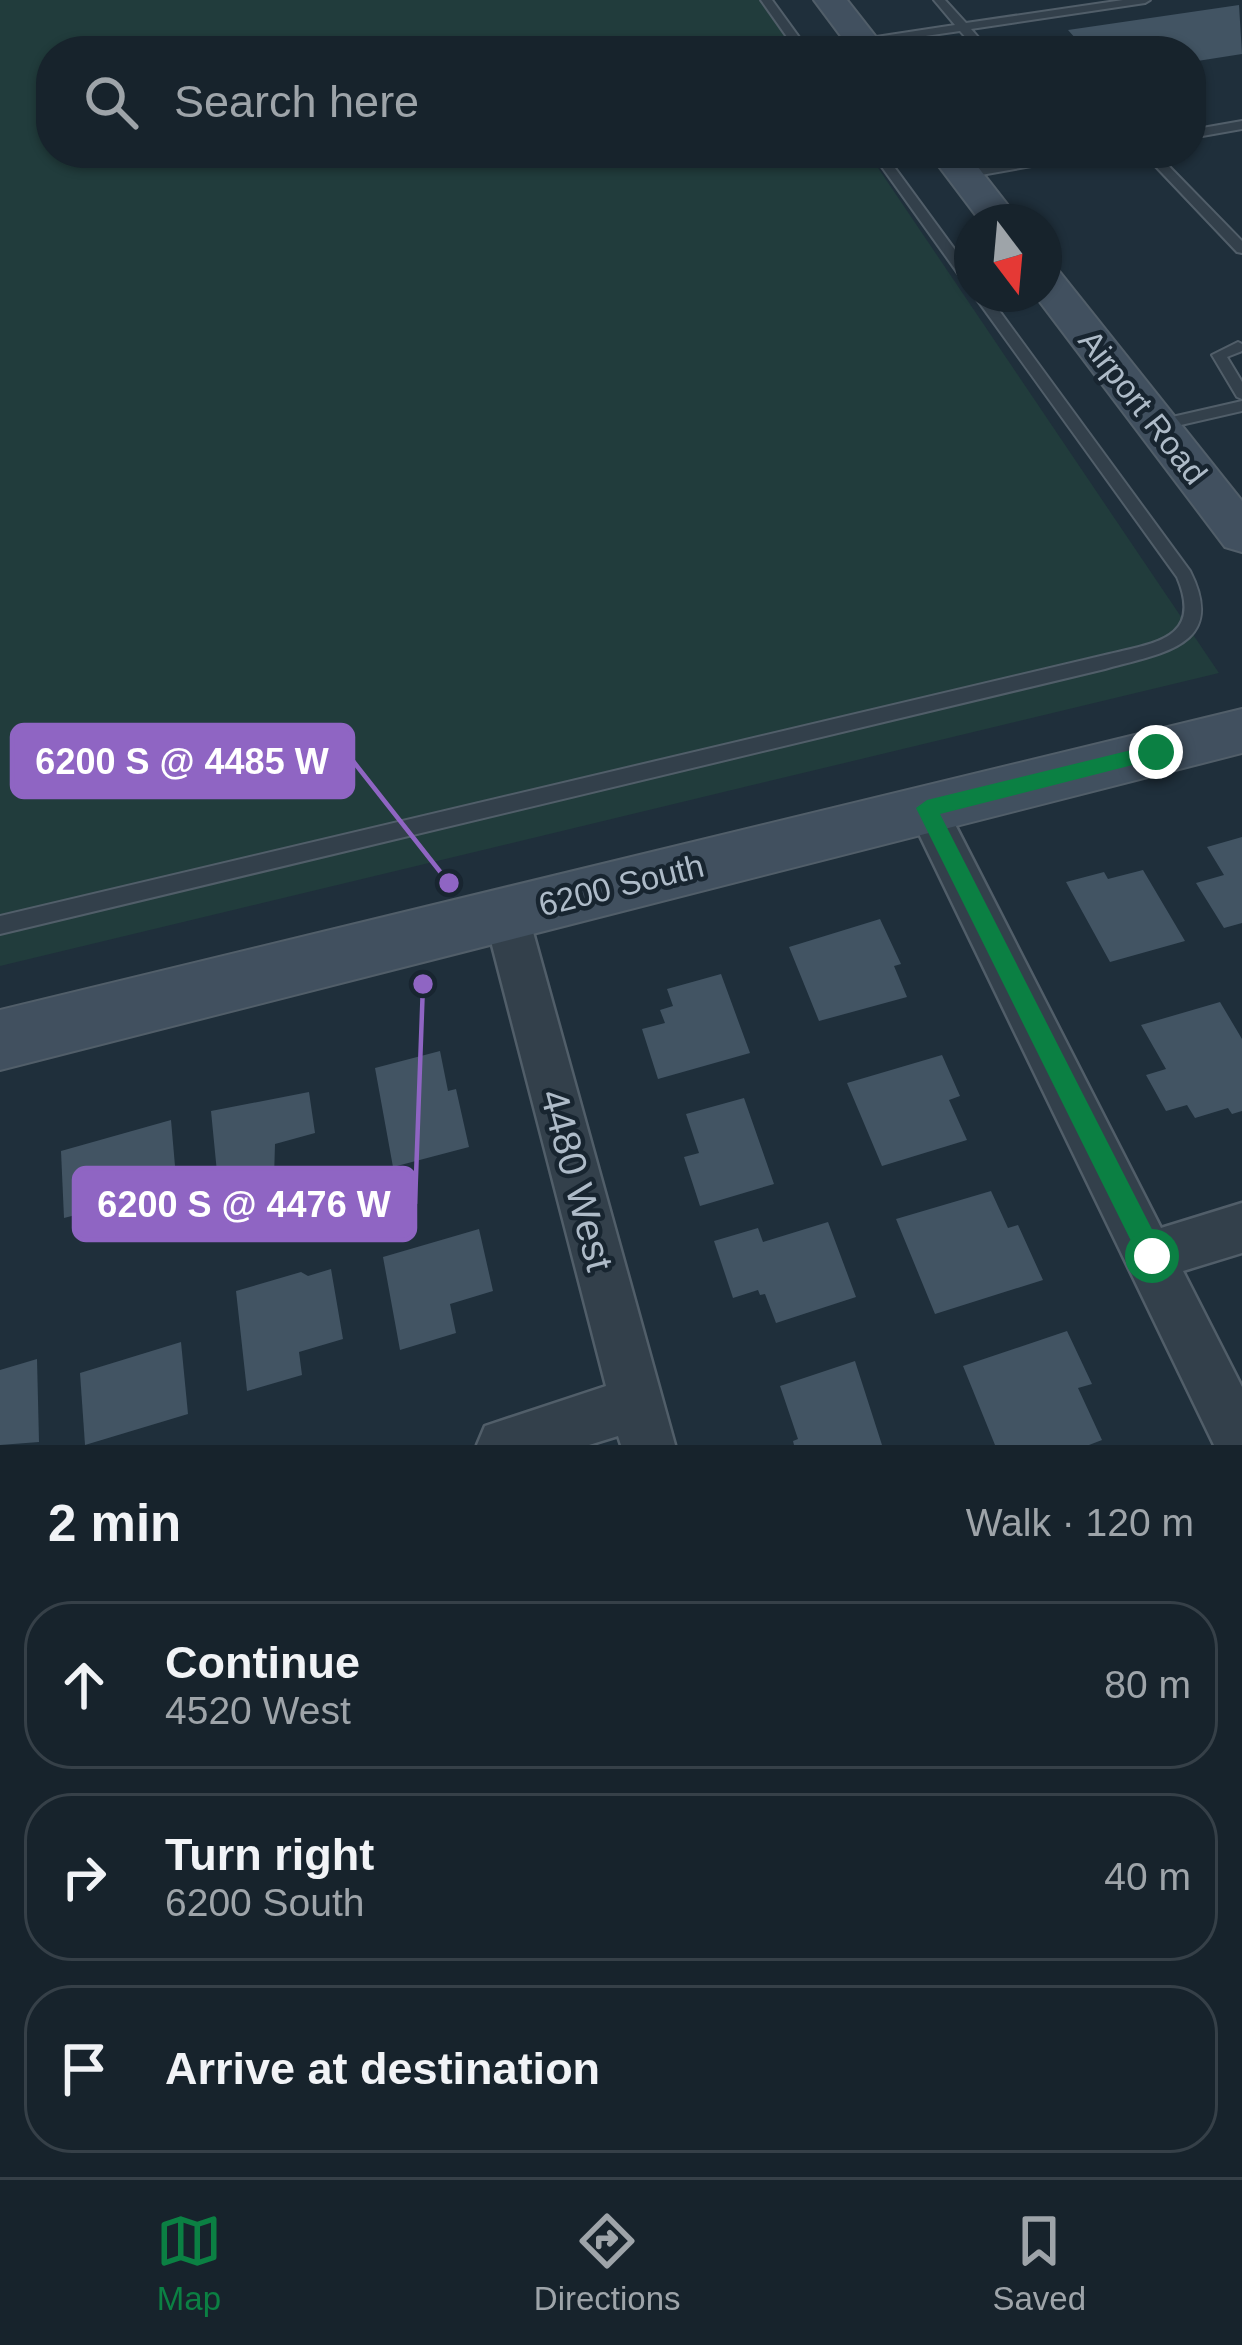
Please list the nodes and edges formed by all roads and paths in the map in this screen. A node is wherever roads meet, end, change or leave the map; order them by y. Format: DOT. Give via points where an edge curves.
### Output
graph roads {
  1 [pos="766,0"];
  2 [pos="830,0"];
  3 [pos="939,0"];
  4 [pos="1145,0"];
  5 [pos="963,27"];
  6 [pos="792,36"];
  7 [pos="859,36"];
  8 [pos="918,36"];
  9 [pos="971,36"];
  10 [pos="1242,125"];
  11 [pos="1206,131"];
  12 [pos="889,168"];
  13 [pos="960,168"];
  14 [pos="1164,168"];
  15 [pos="987,204"];
  16 [pos="1242,249"];
  17 [pos="954,258"];
  18 [pos="1062,302"];
  19 [pos="993,312"];
  20 [pos="1238,347"];
  21 [pos="1242,394"];
  22 [pos="1242,406"];
  23 [pos="1156,425"];
  24 [pos="1242,535"];
  25 [pos="1242,730"];
  26 [pos="927,808"];
  27 [pos="506,914"];
  28 [pos="0,925"];
  29 [pos="0,1040"];
  30 [pos="1242,1228"];
  31 [pos="1152,1256"];
  32 [pos="643,1424"];
  33 [pos="1242,1444"];
  34 [pos="504,1445"];
  1 -- 6 [label="lane"];
  2 -- 7 [label="main road"];
  3 -- 5 [label="lane"];
  4 -- 5 [label="lane"];
  5 -- 8 [label="lane"];
  5 -- 9 [label="lane"];
  10 -- 11 [label="lane"];
  12 -- 17 [label="lane"];
  13 -- 15 [label="main road"];
  14 -- 16 [label="lane"];
  18 -- 23 [label="main road, Airport Road"];
  19 -- 28 [label="lane" via="1184,574 1198,607 1182,635 1105,662"];
  20 -- 21 [label="lane" via="1219,355"];
  22 -- 23 [label="lane"];
  23 -- 24 [label="main road, Airport Road"];
  25 -- 26 [label="main road, 6200 South"];
  26 -- 27 [label="main road, 6200 South"];
  26 -- 31 [label="street"];
  27 -- 29 [label="main road, 6200 South"];
  27 -- 32 [label="street, 4480 West"];
  30 -- 31 [label="street"];
  31 -- 33 [label="street"];
  32 -- 34 [label="street"];
}
